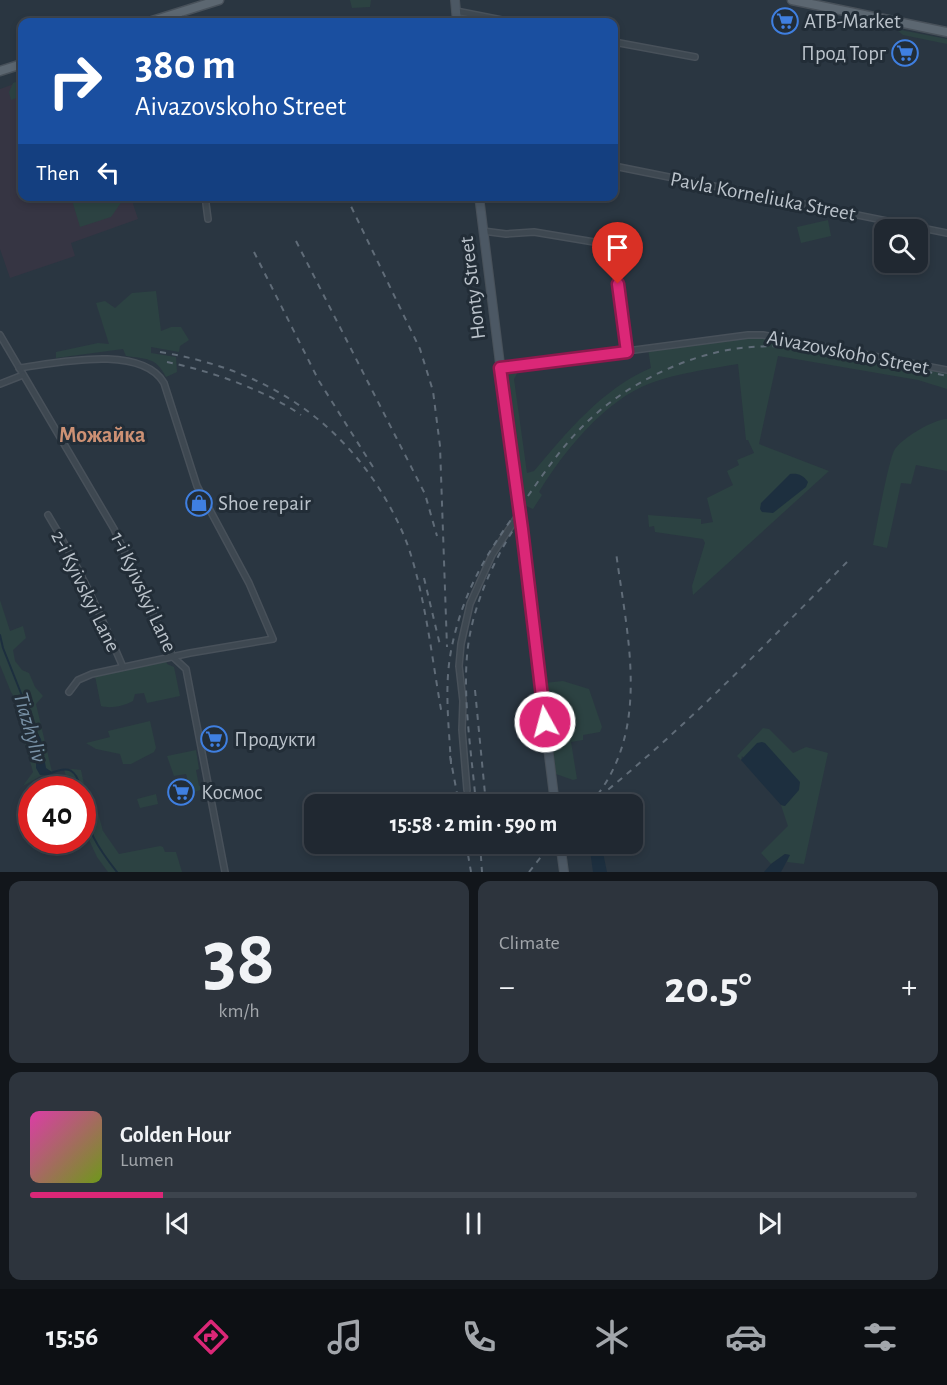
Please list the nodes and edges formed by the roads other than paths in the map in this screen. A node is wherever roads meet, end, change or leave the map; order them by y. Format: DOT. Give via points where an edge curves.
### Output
graph roads {
  1 [pos="219,0"];
  2 [pos="454,0"];
  3 [pos="792,0"];
  4 [pos="456,11"];
  5 [pos="180,13"];
  6 [pos="163,18"];
  7 [pos="181,18"];
  8 [pos="457,18"];
  9 [pos="492,18"];
  10 [pos="947,32"];
  11 [pos="618,43"];
  12 [pos="695,57"];
  13 [pos="18,65"];
  14 [pos="0,71"];
  15 [pos="618,167"];
  16 [pos="206,201"];
  17 [pos="479,201"];
  18 [pos="208,219"];
  19 [pos="483,231"];
  20 [pos="947,233"];
  21 [pos="0,335"];
  22 [pos="627,352"];
  23 [pos="19,368"];
  24 [pos="500,368"];
  25 [pos="947,370"];
  26 [pos="23,375"];
  27 [pos="0,384"];
  28 [pos="520,513"];
  29 [pos="48,515"];
  30 [pos="190,654"];
  31 [pos="173,657"];
  32 [pos="123,667"];
  33 [pos="186,669"];
  34 [pos="69,692"];
  35 [pos="467,790"];
  36 [pos="554,794"];
  37 [pos="562,854"];
  38 [pos="225,872"];
  39 [pos="564,872"];
  1 -- 5 [label="main road"];
  2 -- 4 [label="street"];
  3 -- 10 [label="main road"];
  4 -- 8 [label="street"];
  4 -- 9 [label="street"];
  5 -- 6 [label="main road"];
  5 -- 7 [label="street"];
  11 -- 12 [label="street"];
  13 -- 14 [label="main road"];
  15 -- 20 [label="street, Pavla Korneliuka Street"];
  16 -- 18 [label="street"];
  17 -- 19 [label="street, Honty Street"];
  19 -- 22 [label="street" via="534,232 612,245"];
  19 -- 24 [label="street, Honty Street"];
  21 -- 23 [label="street, 1-i Kyivskyi Lane"];
  22 -- 24 [label="street, Aivazovskoho Street"];
  22 -- 25 [label="street, Aivazovskoho Street" via="763,335"];
  23 -- 26 [label="street, 1-i Kyivskyi Lane"];
  23 -- 30 [label="street" via="109,360 146,367 164,383 197,486 249,583 273,639"];
  24 -- 28 [label="street, Honty Street"];
  26 -- 27 [label="street"];
  26 -- 31 [label="street, 1-i Kyivskyi Lane" via="114,529"];
  28 -- 35 [label="street" via="492,555 470,604 461,644"];
  28 -- 36 [label="street, Honty Street"];
  29 -- 32 [label="street, 2-i Kyivskyi Lane" via="98,607"];
  30 -- 31 [label="street"];
  30 -- 33 [label="street"];
  31 -- 32 [label="street"];
  31 -- 33 [label="street, 1-i Kyivskyi Lane"];
  32 -- 34 [label="street" via="78,680"];
  33 -- 38 [label="street, 1-i Kyivskyi Lane"];
  37 -- 39 [label="street"];
}
